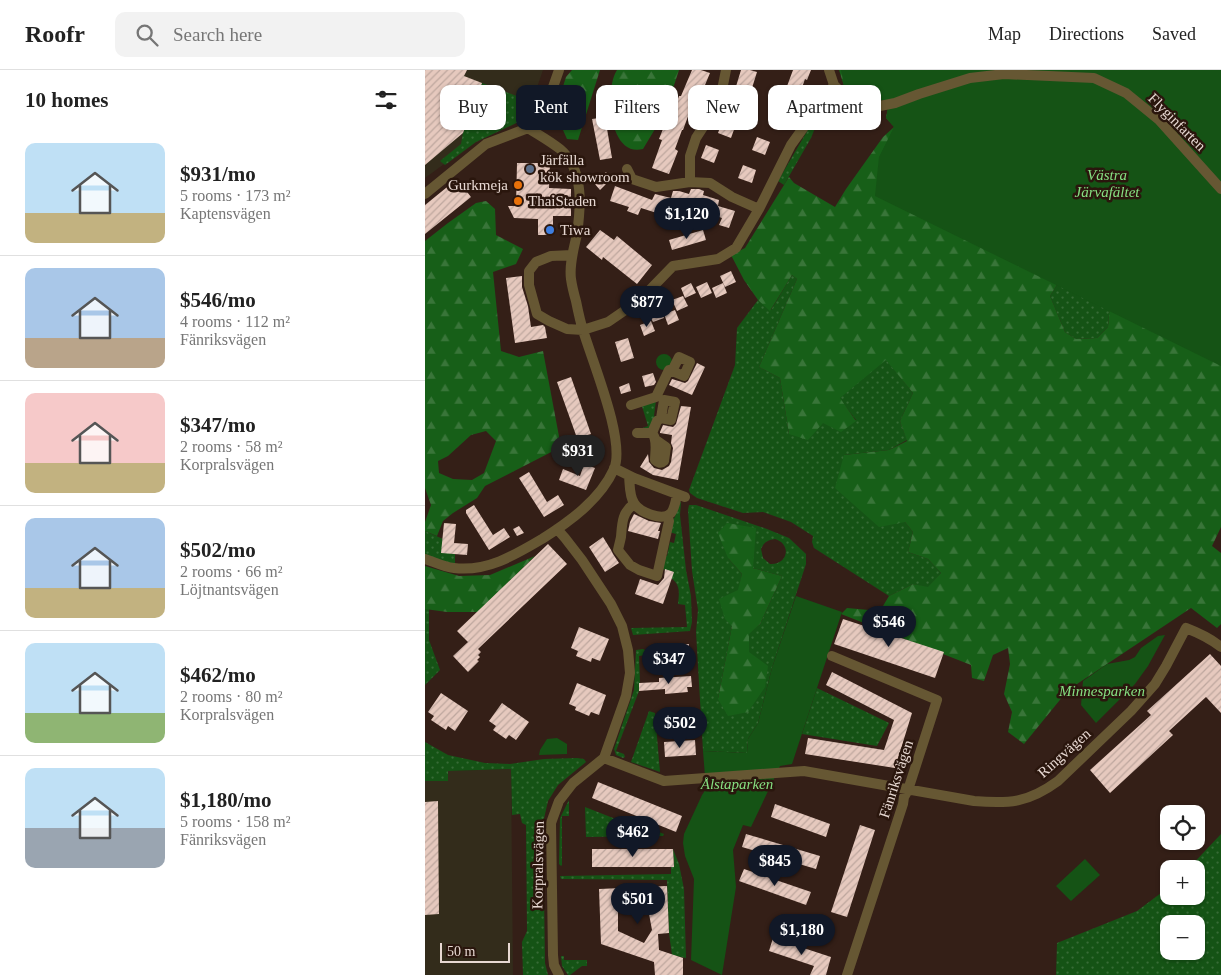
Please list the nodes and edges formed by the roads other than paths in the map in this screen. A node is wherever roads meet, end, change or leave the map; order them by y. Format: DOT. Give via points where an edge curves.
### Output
graph roads {
  1 [pos="559,70"];
  2 [pos="726,70"];
  3 [pos="829,70"];
  4 [pos="554,85"];
  5 [pos="834,85"];
  6 [pos="881,106"];
  7 [pos="524,130"];
  8 [pos="532,130"];
  9 [pos="802,130"];
  10 [pos="627,169"];
  11 [pos="690,182"];
  12 [pos="1221,189"];
  13 [pos="425,194"];
  14 [pos="759,210"];
  15 [pos="573,255"];
  16 [pos="583,330"];
  17 [pos="672,371"];
  18 [pos="660,399"];
  19 [pos="631,405"];
  20 [pos="637,433"];
  21 [pos="615,468"];
  22 [pos="629,476"];
  23 [pos="634,504"];
  24 [pos="667,516"];
  25 [pos="557,529"];
  26 [pos="425,559"];
  27 [pos="1221,647"];
  28 [pos="832,656"];
  29 [pos="604,758"];
  30 [pos="908,790"];
  31 [pos="559,975"];
  32 [pos="847,975"];
  1 -- 4 [label="street"];
  2 -- 11 [label="street" via="717,107 696,138 690,156"];
  3 -- 5 [label="street"];
  6 -- 12 [label="street, Flyginfarten" via="970,78 1004,74 1094,78 1126,93 1159,120"];
  7 -- 13 [label="street" via="486,144"];
  8 -- 15 [label="street" via="561,150 572,162 579,199"];
  9 -- 14 [label="street"];
  10 -- 11 [label="street" via="631,179 656,187"];
  11 -- 14 [label="street" via="710,183"];
  14 -- 16 [label="street" via="736,248 719,259 673,266 640,300 608,322"];
  15 -- 16 [label="street" via="571,278"];
  15 -- 16 [label="street" via="551,256 536,262 529,272 529,285 537,314 567,329"];
  16 -- 21 [label="street" via="615,435"];
  17 -- 18 [label="street" via="669,370"];
  18 -- 19 [label="street"];
  18 -- 20 [label="street" via="661,418 657,420 654,436"];
  21 -- 22 [label="street"];
  21 -- 25 [label="street" via="587,505"];
  22 -- 23 [label="street"];
  22 -- 24 [label="street" via="681,496"];
  23 -- 24 [label="street" via="641,511"];
  23 -- 24 [label="street" via="625,512 618,550 630,565 657,576 669,521"];
  25 -- 26 [label="street" via="498,563 453,568"];
  25 -- 29 [label="street" via="611,604 622,626 628,650 630,673 626,696"];
  27 -- 30 [label="street, Ringvägen" via="1186,628 1155,684 1071,770 1045,791 1016,801 995,803"];
  28 -- 30 [label="street, Fänriksvägen" via="937,700"];
  29 -- 30 [label="street, Ringvägen" via="664,781 804,771"];
  29 -- 31 [label="street, Korpralsvägen" via="573,783 559,801 551,823 553,955"];
  30 -- 32 [label="street, Fänriksvägen"];
}
